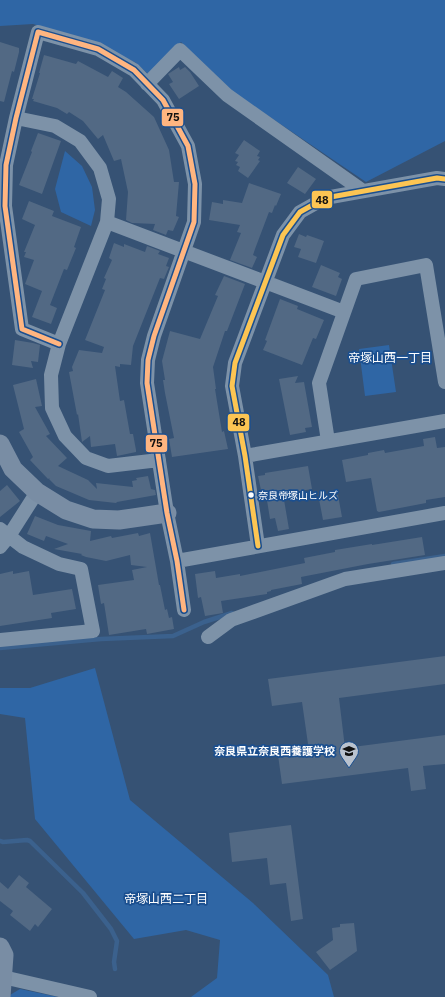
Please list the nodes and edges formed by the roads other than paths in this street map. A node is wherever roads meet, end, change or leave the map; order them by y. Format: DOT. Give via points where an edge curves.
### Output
graph roads {
  1 [pos="147,84"];
  2 [pos="16,118"];
  3 [pos="445,179"];
  4 [pos="363,191"];
  5 [pos="107,222"];
  6 [pos="185,251"];
  7 [pos="265,283"];
  8 [pos="344,312"];
  9 [pos="59,344"];
  10 [pos="445,382"];
  11 [pos="445,421"];
  12 [pos="328,441"];
  13 [pos="0,444"];
  14 [pos="245,456"];
  15 [pos="158,460"];
  16 [pos="37,492"];
  17 [pos="167,514"];
  18 [pos="445,514"];
  19 [pos="3,537"];
  20 [pos="258,546"];
  21 [pos="177,561"];
  22 [pos="445,563"];
  23 [pos="184,610"];
  24 [pos="208,637"];
  25 [pos="0,640"];
  26 [pos="0,947"];
  27 [pos="3,977"];
  28 [pos="1,997"];
  29 [pos="89,997"];
  1 -- 2 [label="street" via="134,70 98,49 38,32"];
  1 -- 4 [label="street" via="180,50 227,94"];
  1 -- 6 [label="street" via="163,100 188,146 195,184 194,222"];
  2 -- 5 [label="street" via="55,126 80,141 100,168 109,199"];
  2 -- 9 [label="street" via="6,165 5,206 22,329"];
  3 -- 4 [label="street" via="436,178"];
  4 -- 7 [label="street" via="326,198 300,212 283,236"];
  5 -- 6 [label="street"];
  5 -- 9 [label="street"];
  6 -- 7 [label="street"];
  6 -- 15 [label="street" via="154,336 148,360 147,383"];
  7 -- 8 [label="street"];
  7 -- 14 [label="street" via="235,363 232,386"];
  8 -- 10 [label="street" via="356,279 426,265"];
  8 -- 12 [label="street" via="319,383"];
  9 -- 15 [label="street" via="51,375 52,408 65,436 86,458 108,466"];
  11 -- 12 [label="street"];
  12 -- 14 [label="street"];
  13 -- 16 [label="street" via="13,468"];
  14 -- 20 [label="street"];
  15 -- 17 [label="street"];
  16 -- 17 [label="street" via="66,510 93,519 119,520"];
  16 -- 19 [label="street"];
  17 -- 21 [label="street"];
  18 -- 20 [label="street"];
  19 -- 25 [label="street" via="59,564 81,569 93,631"];
  20 -- 21 [label="street"];
  21 -- 23 [label="street"];
  22 -- 24 [label="street" via="345,579 231,620"];
  26 -- 27 [label="street" via="4,955"];
  27 -- 28 [label="street"];
  27 -- 29 [label="street"];
}
